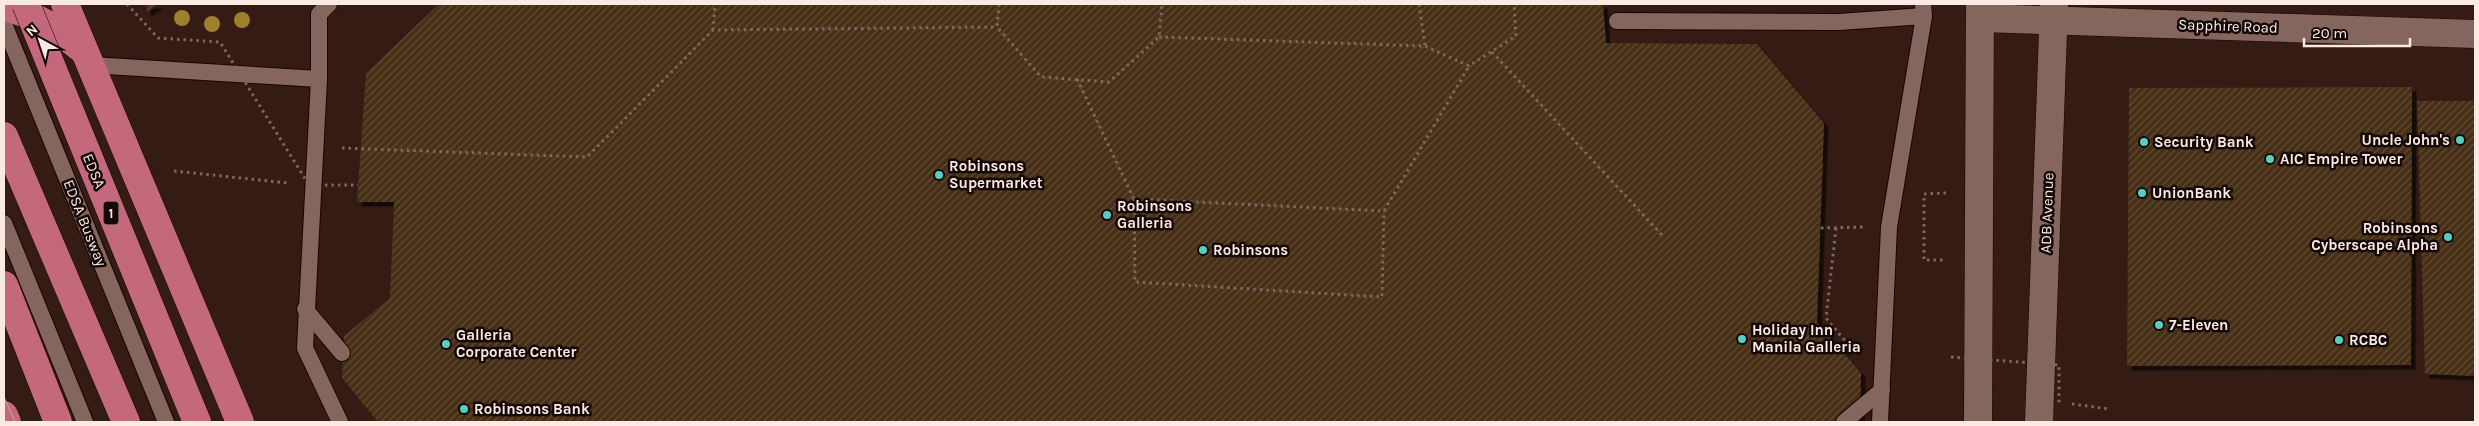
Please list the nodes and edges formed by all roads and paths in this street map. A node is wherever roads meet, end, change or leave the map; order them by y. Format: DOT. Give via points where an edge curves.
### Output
graph roads {
  1 [pos="26,4"];
  2 [pos="65,4"];
  3 [pos="127,4"];
  4 [pos="329,4"];
  5 [pos="715,4"];
  6 [pos="999,4"];
  7 [pos="1162,4"];
  8 [pos="1419,4"];
  9 [pos="1514,4"];
  10 [pos="4,7"];
  11 [pos="1924,10"];
  12 [pos="1980,11"];
  13 [pos="2054,12"];
  14 [pos="1617,21"];
  15 [pos="4,24"];
  16 [pos="998,27"];
  17 [pos="713,30"];
  18 [pos="2475,34"];
  19 [pos="1159,37"];
  20 [pos="1425,46"];
  21 [pos="1492,52"];
  22 [pos="88,58"];
  23 [pos="1469,66"];
  24 [pos="319,79"];
  25 [pos="1078,79"];
  26 [pos="4,136"];
  27 [pos="314,147"];
  28 [pos="174,171"];
  29 [pos="269,181"];
  30 [pos="358,185"];
  31 [pos="1952,194"];
  32 [pos="1134,198"];
  33 [pos="1384,211"];
  34 [pos="4,223"];
  35 [pos="1836,228"];
  36 [pos="1662,235"];
  37 [pos="1953,260"];
  38 [pos="4,285"];
  39 [pos="305,309"];
  40 [pos="342,353"];
  41 [pos="1951,357"];
  42 [pos="1861,361"];
  43 [pos="1882,390"];
  44 [pos="2109,409"];
  45 [pos="4,415"];
  46 [pos="7,422"];
  47 [pos="58,422"];
  48 [pos="85,422"];
  49 [pos="126,422"];
  50 [pos="166,422"];
  51 [pos="197,422"];
  52 [pos="240,422"];
  53 [pos="340,422"];
  54 [pos="1844,422"];
  55 [pos="1880,422"];
  56 [pos="1978,422"];
  57 [pos="2038,422"];
  1 -- 51 [label="highway, EDSA / 1, bridge"];
  2 -- 22 [label="highway"];
  3 -- 30 [label="path, bridge" via="158,38 220,42 309,185"];
  4 -- 24 [label="lane" via="319,14"];
  5 -- 17 [label="path"];
  6 -- 16 [label="path"];
  7 -- 19 [label="path"];
  8 -- 20 [label="path"];
  9 -- 21 [label="path" via="1516,36"];
  10 -- 22 [label="highway" via="54,26"];
  11 -- 14 [label="lane" via="1839,22"];
  11 -- 43 [label="lane" via="1889,227"];
  12 -- 13 [label="street, Sapphire Road"];
  12 -- 56 [label="street"];
  13 -- 18 [label="street, Sapphire Road"];
  13 -- 57 [label="street, ADB Avenue"];
  15 -- 50 [label="lane, EDSA Busway"];
  16 -- 17 [label="path"];
  16 -- 25 [label="path" via="1041,77"];
  17 -- 27 [label="path" via="587,157"];
  19 -- 20 [label="path"];
  19 -- 25 [label="path" via="1109,82"];
  20 -- 23 [label="path"];
  21 -- 23 [label="path"];
  21 -- 36 [label="path"];
  22 -- 24 [label="lane"];
  22 -- 52 [label="highway"];
  23 -- 33 [label="path"];
  24 -- 27 [label="lane"];
  25 -- 32 [label="path"];
  26 -- 49 [label="highway"];
  27 -- 39 [label="lane"];
  28 -- 29 [label="path"];
  31 -- 37 [label="path" via="1924,194 1924,260"];
  32 -- 33 [label="path"];
  32 -- 33 [label="path" via="1135,282 1382,297"];
  34 -- 48 [label="lane"];
  35 -- 42 [label="path" via="1826,318"];
  38 -- 47 [label="highway"];
  39 -- 40 [label="lane"];
  39 -- 53 [label="lane" via="305,348"];
  41 -- 44 [label="path, bridge" via="2059,365 2059,403"];
  43 -- 54 [label="lane"];
  43 -- 55 [label="lane"];
  45 -- 46 [label="highway"];
}
